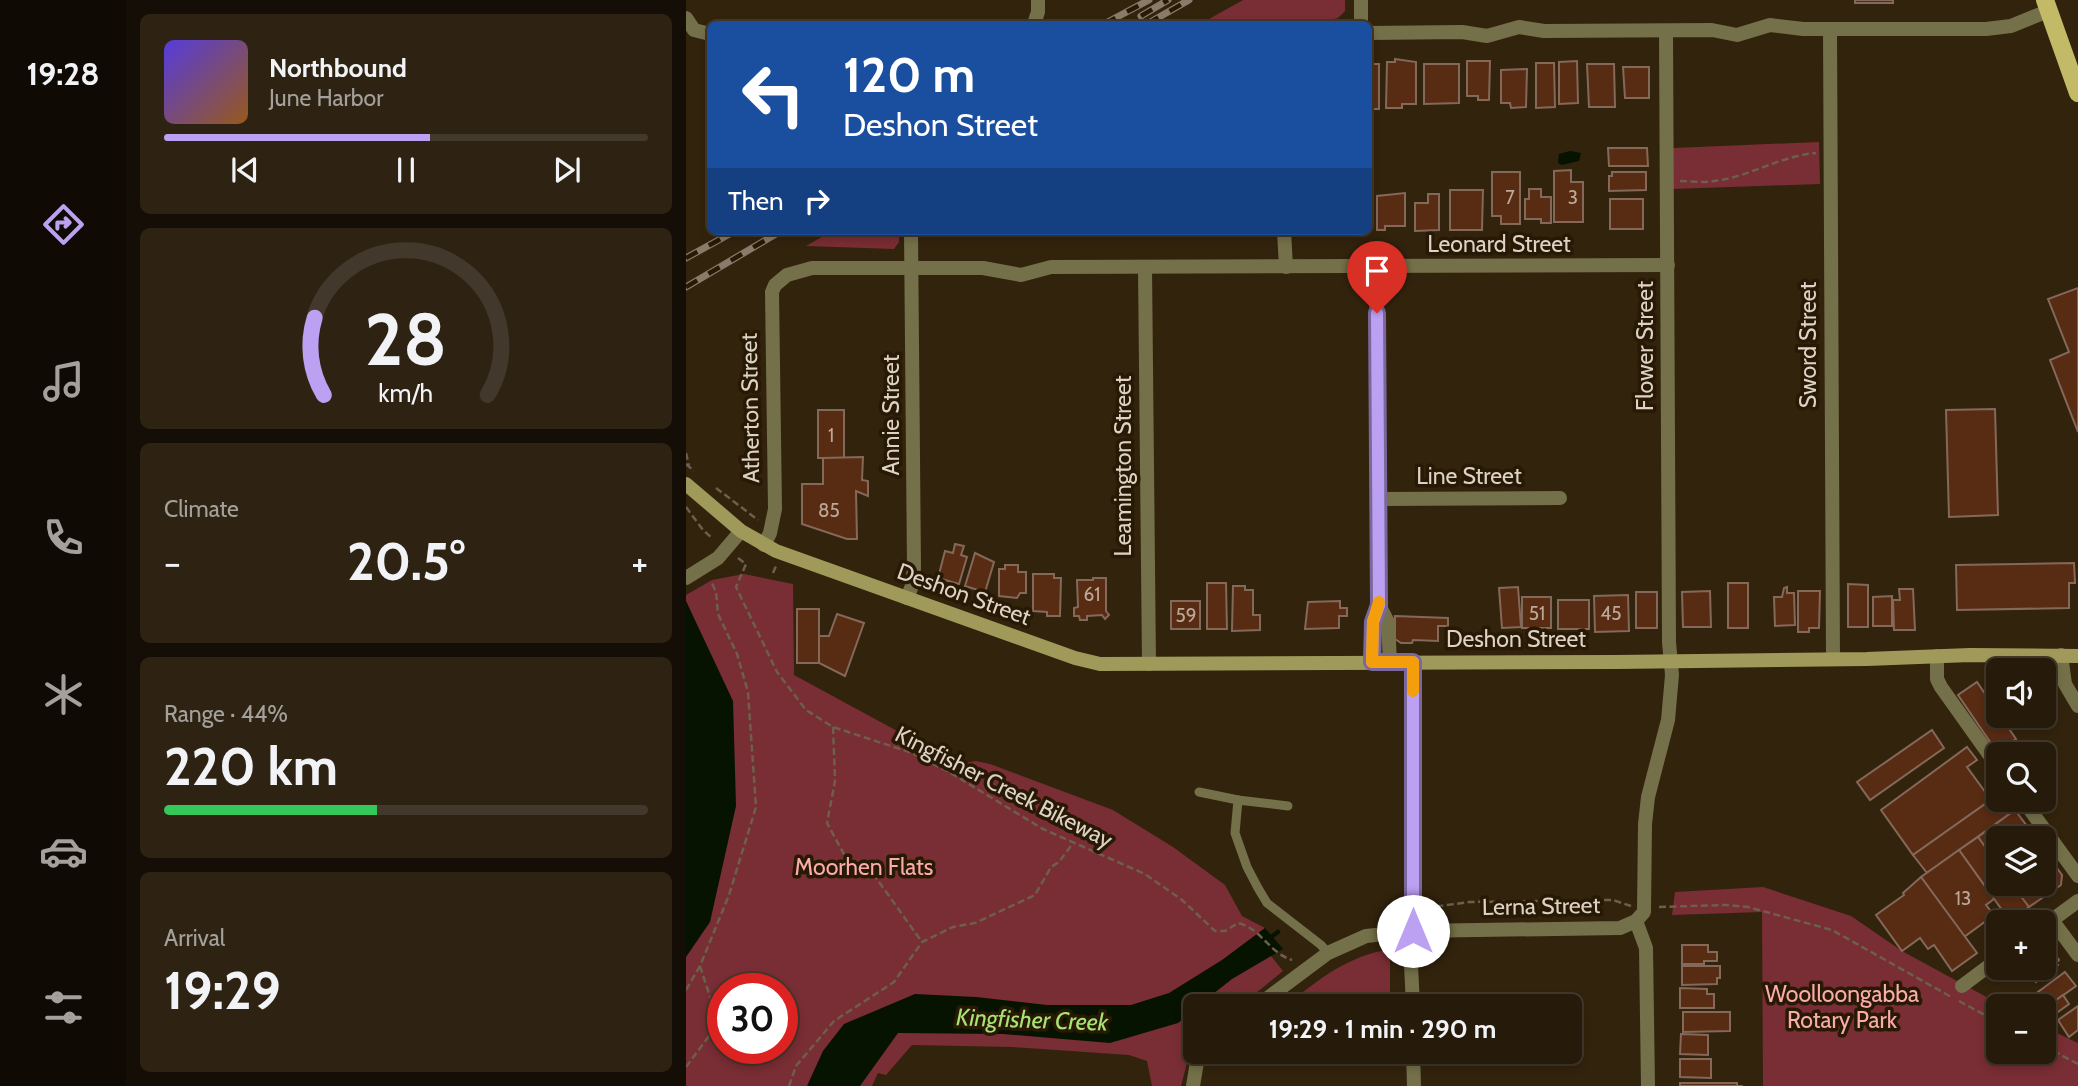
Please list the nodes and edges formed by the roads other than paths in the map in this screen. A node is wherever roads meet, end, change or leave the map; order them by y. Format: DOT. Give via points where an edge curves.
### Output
graph roads {
  1 [pos="1038,0"];
  2 [pos="1361,0"];
  3 [pos="2046,6"];
  4 [pos="1034,21"];
  5 [pos="1361,21"];
  6 [pos="688,26"];
  7 [pos="1666,30"];
  8 [pos="1830,30"];
  9 [pos="1372,33"];
  10 [pos="707,34"];
  11 [pos="2078,93"];
  12 [pos="911,235"];
  13 [pos="1284,235"];
  14 [pos="1668,265"];
  15 [pos="1145,267"];
  16 [pos="1286,267"];
  17 [pos="1376,267"];
  18 [pos="913,268"];
  19 [pos="787,275"];
  20 [pos="686,484"];
  21 [pos="1560,498"];
  22 [pos="1378,499"];
  23 [pos="741,531"];
  24 [pos="764,545"];
  25 [pos="686,578"];
  26 [pos="907,598"];
  27 [pos="1379,605"];
  28 [pos="2061,655"];
  29 [pos="1937,656"];
  30 [pos="2078,656"];
  31 [pos="1833,659"];
  32 [pos="1670,660"];
  33 [pos="1372,662"];
  34 [pos="1390,662"];
  35 [pos="1413,662"];
  36 [pos="1149,664"];
  37 [pos="2078,706"];
  38 [pos="1986,749"];
  39 [pos="1199,792"];
  40 [pos="1238,800"];
  41 [pos="1288,806"];
  42 [pos="2032,812"];
  43 [pos="2078,876"];
  44 [pos="2078,901"];
  45 [pos="2056,917"];
  46 [pos="1636,921"];
  47 [pos="1413,931"];
  48 [pos="2056,932"];
  49 [pos="1328,953"];
  50 [pos="2078,955"];
  51 [pos="1986,969"];
  52 [pos="1962,986"];
  53 [pos="1273,994"];
  54 [pos="1412,994"];
  55 [pos="1196,1064"];
  56 [pos="1413,1064"];
  57 [pos="1193,1086"];
  58 [pos="1414,1086"];
  59 [pos="1648,1086"];
  1 -- 4 [label="street"];
  2 -- 5 [label="street"];
  3 -- 8 [label="street" via="1999,28"];
  3 -- 11 [label="main road"];
  6 -- 10 [label="street"];
  7 -- 8 [label="street" via="1737,35 1770,26"];
  7 -- 9 [label="street" via="1519,27 1487,36"];
  7 -- 14 [label="street, Flower Street"];
  8 -- 31 [label="street, Sword Street"];
  12 -- 18 [label="street, Annie Street"];
  13 -- 16 [label="street"];
  14 -- 17 [label="street, Leonard Street"];
  14 -- 32 [label="street, Flower Street"];
  15 -- 16 [label="street, Leonard Street"];
  15 -- 18 [label="street, Leonard Street" via="1043,267 1021,275 983,268"];
  15 -- 36 [label="street, Leamington Street"];
  16 -- 17 [label="street, Leonard Street"];
  17 -- 22 [label="street"];
  18 -- 19 [label="street, Leonard Street" via="812,268"];
  18 -- 26 [label="street, Annie Street" via="914,568"];
  19 -- 24 [label="street, Atherton Street" via="775,285 772,296 775,509"];
  20 -- 23 [label="street, Deshon Street"];
  21 -- 22 [label="street, Line Street"];
  22 -- 27 [label="street"];
  23 -- 24 [label="street, Deshon Street"];
  23 -- 25 [label="street" via="711,564"];
  24 -- 26 [label="street, Deshon Street"];
  26 -- 36 [label="street, Deshon Street" via="1087,661"];
  27 -- 33 [label="street" via="1373,622"];
  27 -- 34 [label="street" via="1388,622"];
  28 -- 29 [label="street, Deshon Street"];
  28 -- 30 [label="street, Deshon Street"];
  28 -- 37 [label="street" via="2065,684"];
  29 -- 31 [label="street, Deshon Street"];
  29 -- 38 [label="street" via="1941,687"];
  31 -- 32 [label="street, Deshon Street"];
  32 -- 35 [label="street, Deshon Street"];
  32 -- 46 [label="street, Flower Street" via="1668,720 1645,824 1645,907"];
  33 -- 34 [label="street, Deshon Street"];
  33 -- 36 [label="street, Deshon Street"];
  34 -- 35 [label="street, Deshon Street"];
  35 -- 47 [label="street"];
  39 -- 40 [label="lane"];
  40 -- 41 [label="lane"];
  40 -- 49 [label="lane" via="1235,833 1258,888 1267,903"];
  42 -- 43 [label="street"];
  44 -- 45 [label="street"];
  46 -- 47 [label="street, Lerna Street" via="1620,928"];
  46 -- 59 [label="street" via="1647,957"];
  47 -- 49 [label="street, Lerna Street" via="1366,936"];
  47 -- 54 [label="street"];
  48 -- 50 [label="street"];
  49 -- 53 [label="street, Lerna Street"];
  51 -- 52 [label="street"];
  55 -- 57 [label="street"];
  56 -- 58 [label="street"];
}
